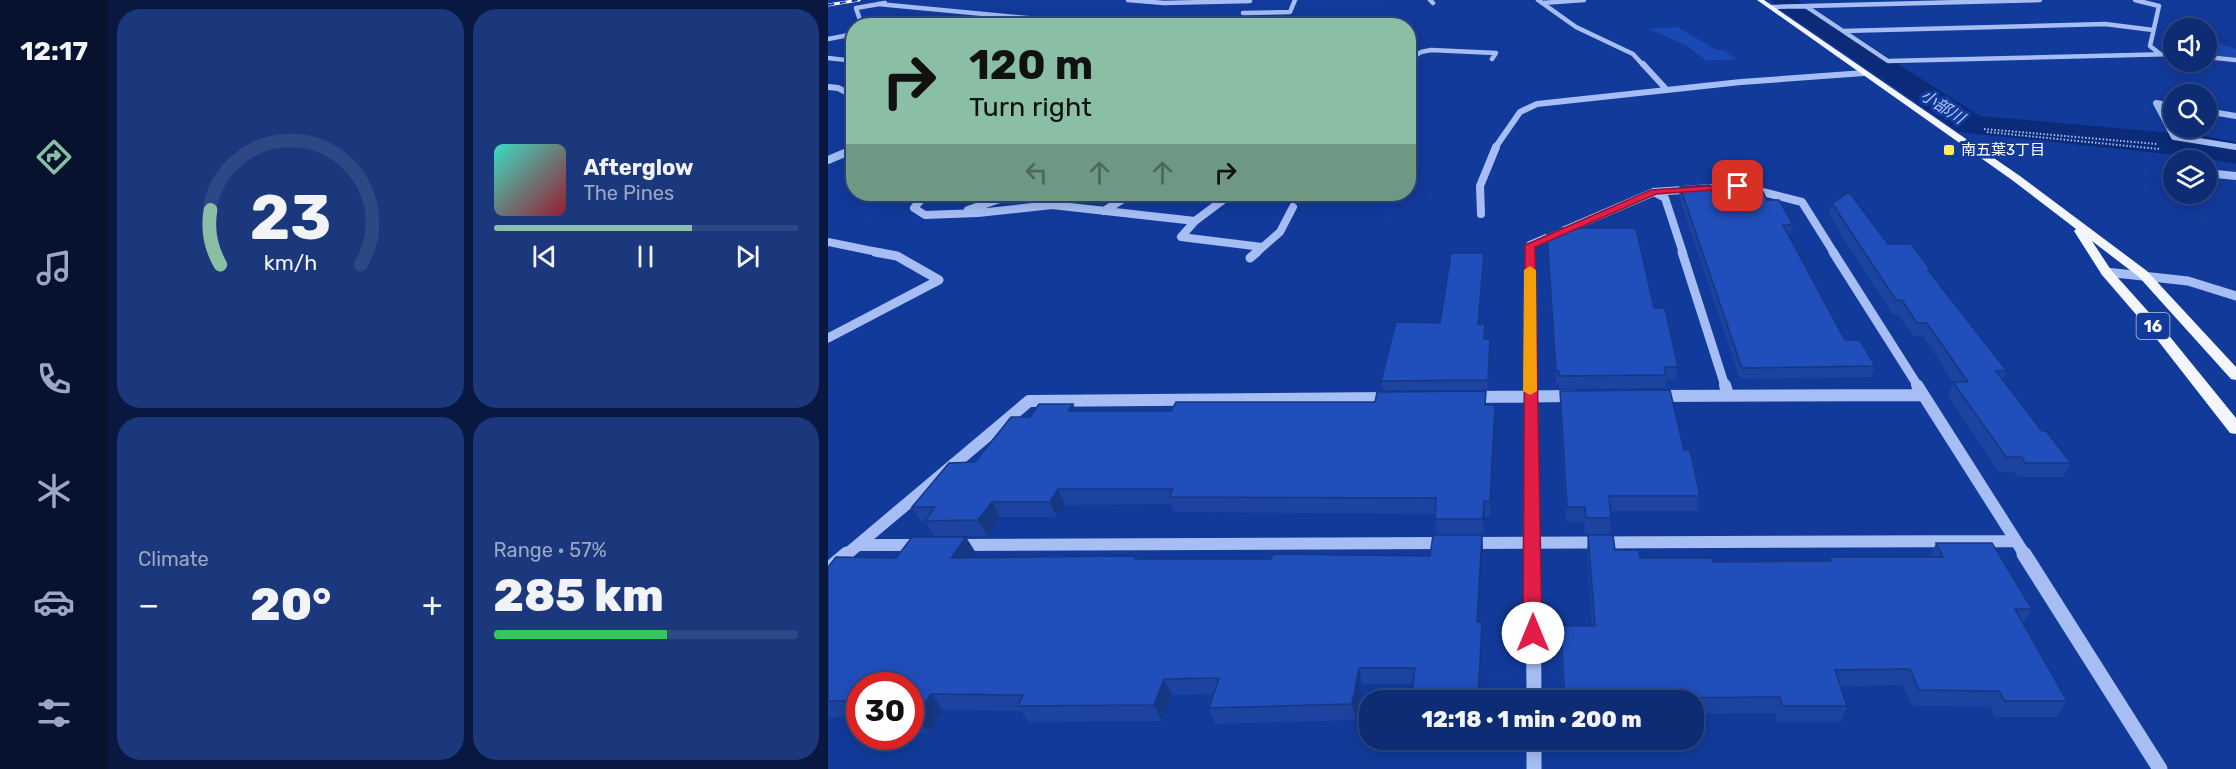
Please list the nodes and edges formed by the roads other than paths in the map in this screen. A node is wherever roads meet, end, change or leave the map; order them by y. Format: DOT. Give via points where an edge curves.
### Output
graph roads {
  1 [pos="898,0"];
  2 [pos="1128,0"];
  3 [pos="1250,0"];
  4 [pos="1295,0"];
  5 [pos="1584,0"];
  6 [pos="1760,0"];
  7 [pos="2040,0"];
  8 [pos="2135,0"];
  9 [pos="2021,1"];
  10 [pos="1540,2"];
  11 [pos="878,4"];
  12 [pos="1808,7"];
  13 [pos="1772,8"];
  14 [pos="1243,13"];
  15 [pos="859,18"];
  16 [pos="1018,18"];
  17 [pos="1240,18"];
  18 [pos="2153,30"];
  19 [pos="1843,31"];
  20 [pos="846,36"];
  21 [pos="828,39"];
  22 [pos="1423,40"];
  23 [pos="2159,52"];
  24 [pos="2163,53"];
  25 [pos="1418,54"];
  26 [pos="828,58"];
  27 [pos="2217,58"];
  28 [pos="1492,59"];
  29 [pos="846,60"];
  30 [pos="2236,60"];
  31 [pos="1864,73"];
  32 [pos="828,87"];
  33 [pos="1665,88"];
  34 [pos="846,92"];
  35 [pos="2163,104"];
  36 [pos="2217,113"];
  37 [pos="2163,116"];
  38 [pos="2236,116"];
  39 [pos="2180,138"];
  40 [pos="2236,147"];
  41 [pos="846,152"];
  42 [pos="828,160"];
  43 [pos="2217,174"];
  44 [pos="2236,176"];
  45 [pos="1654,192"];
  46 [pos="920,201"];
  47 [pos="994,201"];
  48 [pos="1120,201"];
  49 [pos="1222,201"];
  50 [pos="1293,207"];
  51 [pos="1104,211"];
  52 [pos="959,213"];
  53 [pos="1481,214"];
  54 [pos="1195,221"];
  55 [pos="2073,221"];
  56 [pos="828,242"];
  57 [pos="841,245"];
  58 [pos="1262,248"];
  59 [pos="828,252"];
  60 [pos="1250,258"];
  61 [pos="2106,272"];
  62 [pos="2143,274"];
  63 [pos="2236,296"];
  64 [pos="828,339"];
  65 [pos="2236,376"];
  66 [pos="1728,395"];
  67 [pos="1923,395"];
  68 [pos="1588,396"];
  69 [pos="1646,396"];
  70 [pos="1458,397"];
  71 [pos="1530,397"];
  72 [pos="1399,398"];
  73 [pos="2236,429"];
  74 [pos="2015,541"];
  75 [pos="1532,543"];
  76 [pos="858,545"];
  77 [pos="828,570"];
  78 [pos="1534,690"];
  79 [pos="1534,750"];
  80 [pos="1534,769"];
  81 [pos="2160,769"];
  1 -- 11 [label="street"];
  2 -- 3 [label="street"];
  3 -- 14 [label="street"];
  4 -- 14 [label="street" via="1290,12"];
  5 -- 10 [label="street"];
  6 -- 13 [label="main road, 16"];
  7 -- 9 [label="street"];
  8 -- 18 [label="street" via="2159,6"];
  9 -- 12 [label="street"];
  10 -- 33 [label="street" via="1576,27 1633,54"];
  11 -- 15 [label="street" via="856,8"];
  11 -- 16 [label="street"];
  12 -- 13 [label="street"];
  12 -- 19 [label="street"];
  13 -- 31 [label="main road, 16"];
  14 -- 17 [label="street"];
  18 -- 19 [label="street" via="2105,24"];
  18 -- 23 [label="street" via="2150,46"];
  19 -- 23 [label="street" via="1888,61"];
  20 -- 21 [label="street"];
  22 -- 25 [label="street"];
  23 -- 24 [label="street"];
  25 -- 28 [label="street" via="1496,52"];
  26 -- 29 [label="street"];
  27 -- 30 [label="street"];
  31 -- 33 [label="street"];
  31 -- 55 [label="main road, 16"];
  32 -- 34 [label="street"];
  33 -- 53 [label="street" via="1537,104 1520,112 1494,150 1480,186"];
  35 -- 37 [label="street" via="2156,103"];
  36 -- 38 [label="street"];
  39 -- 40 [label="street"];
  41 -- 42 [label="street"];
  43 -- 44 [label="street"];
  45 -- 66 [label="street" via="1665,198"];
  45 -- 67 [label="street" via="1738,186 1802,202"];
  45 -- 71 [label="street" via="1530,245"];
  46 -- 52 [label="street" via="914,208 925,215"];
  47 -- 52 [label="street"];
  48 -- 51 [label="street"];
  49 -- 54 [label="street"];
  50 -- 58 [label="street" via="1280,232"];
  51 -- 52 [label="street" via="1052,205"];
  51 -- 54 [label="street"];
  54 -- 58 [label="street" via="1181,237"];
  55 -- 61 [label="main road, 16"];
  55 -- 62 [label="main road, 16"];
  56 -- 57 [label="street"];
  57 -- 59 [label="street"];
  57 -- 64 [label="street" via="897,256 939,280"];
  58 -- 60 [label="street"];
  61 -- 62 [label="street"];
  61 -- 73 [label="main road, 16"];
  62 -- 63 [label="street" via="2208,284"];
  62 -- 65 [label="main road, 16"];
  66 -- 67 [label="street"];
  66 -- 69 [label="street"];
  67 -- 74 [label="street"];
  68 -- 71 [label="street"];
  70 -- 71 [label="street"];
  71 -- 75 [label="street"];
  72 -- 76 [label="street" via="1029,401"];
  74 -- 75 [label="street"];
  74 -- 81 [label="street"];
  75 -- 76 [label="street"];
  75 -- 78 [label="street"];
  76 -- 77 [label="street"];
  79 -- 80 [label="street"];
}
